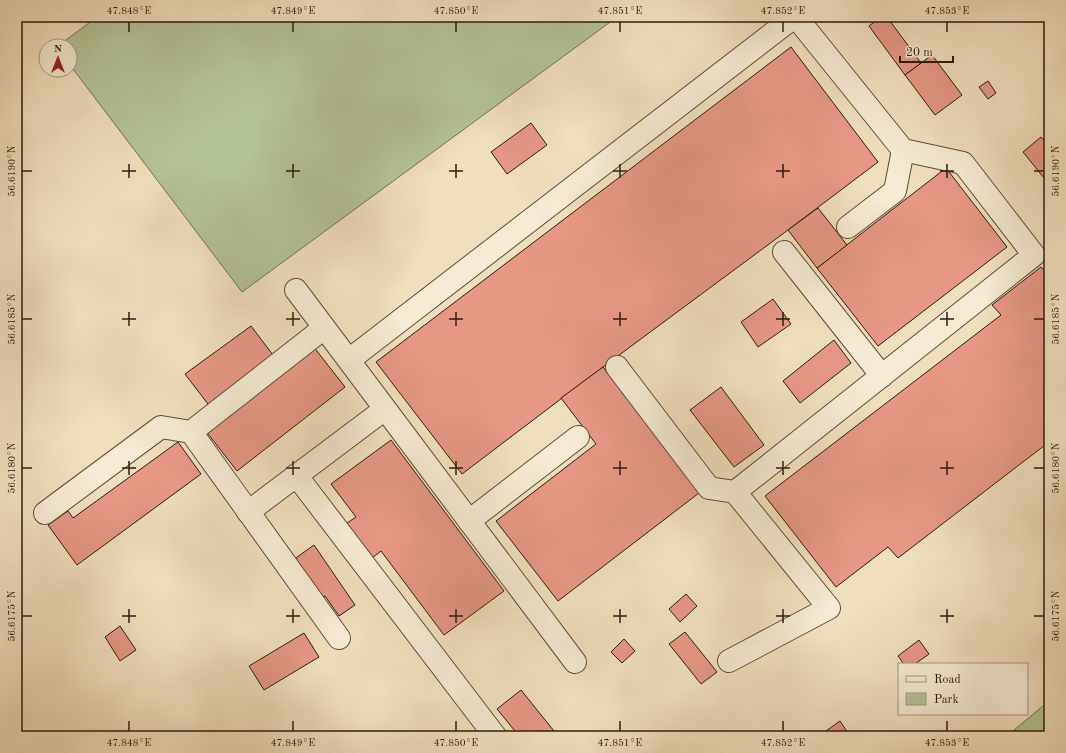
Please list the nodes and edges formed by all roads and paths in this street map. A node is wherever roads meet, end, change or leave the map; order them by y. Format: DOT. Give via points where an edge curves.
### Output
graph roads {
  1 [pos="795,17"];
  2 [pos="902,150"];
  3 [pos="848,227"];
  4 [pos="784,252"];
  5 [pos="1042,254"];
  6 [pos="296,290"];
  7 [pos="324,328"];
  8 [pos="348,360"];
  9 [pos="617,367"];
  10 [pos="882,376"];
  11 [pos="385,409"];
  12 [pos="191,432"];
  13 [pos="578,437"];
  14 [pos="296,475"];
  15 [pos="735,492"];
  16 [pos="248,512"];
  17 [pos="45,513"];
  18 [pos="469,521"];
  19 [pos="339,638"];
  20 [pos="728,660"];
  21 [pos="575,662"];
  22 [pos="495,736"];
  1 -- 2 [label="lane"];
  1 -- 8 [label="lane"];
  2 -- 3 [label="lane" via="895,191"];
  2 -- 5 [label="lane" via="963,163"];
  4 -- 10 [label="lane"];
  5 -- 10 [label="lane"];
  6 -- 7 [label="lane"];
  7 -- 8 [label="lane"];
  7 -- 12 [label="lane"];
  8 -- 11 [label="lane"];
  9 -- 15 [label="lane" via="709,488"];
  10 -- 15 [label="lane"];
  11 -- 14 [label="lane"];
  11 -- 18 [label="lane"];
  12 -- 16 [label="lane"];
  12 -- 17 [label="lane" via="161,427"];
  13 -- 18 [label="lane"];
  14 -- 16 [label="lane"];
  14 -- 22 [label="lane"];
  15 -- 20 [label="lane" via="829,608"];
  16 -- 19 [label="lane"];
  18 -- 21 [label="lane"];
}
